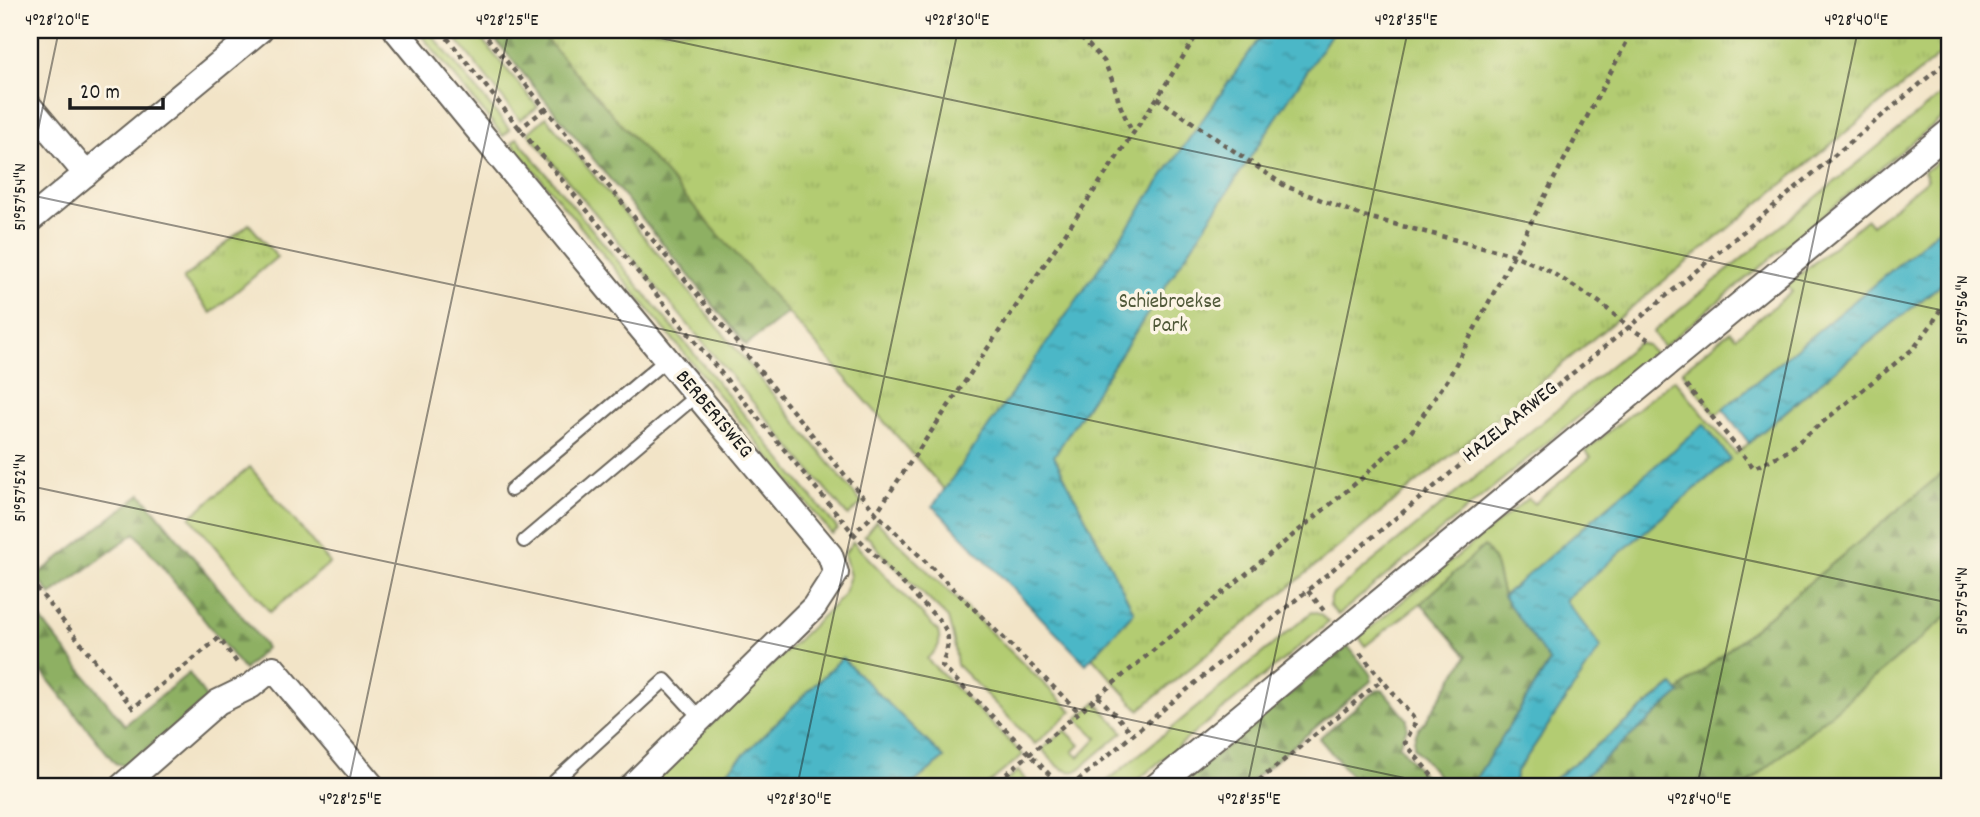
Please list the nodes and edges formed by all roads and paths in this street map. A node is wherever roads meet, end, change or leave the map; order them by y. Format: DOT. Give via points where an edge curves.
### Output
graph roads {
  1 [pos="260,30"];
  2 [pos="396,30"];
  3 [pos="440,30"];
  4 [pos="481,30"];
  5 [pos="1074,30"];
  6 [pos="1200,30"];
  7 [pos="1633,30"];
  8 [pos="1950,59"];
  9 [pos="1157,98"];
  10 [pos="30,107"];
  11 [pos="545,109"];
  12 [pos="520,129"];
  13 [pos="1950,131"];
  14 [pos="1133,132"];
  15 [pos="494,150"];
  16 [pos="86,174"];
  17 [pos="30,220"];
  18 [pos="1514,255"];
  19 [pos="1950,293"];
  20 [pos="1629,327"];
  21 [pos="667,359"];
  22 [pos="1668,363"];
  23 [pos="696,395"];
  24 [pos="511,490"];
  25 [pos="876,513"];
  26 [pos="853,533"];
  27 [pos="524,541"];
  28 [pos="30,580"];
  29 [pos="1308,591"];
  30 [pos="1343,632"];
  31 [pos="1382,680"];
  32 [pos="251,686"];
  33 [pos="1098,696"];
  34 [pos="1079,712"];
  35 [pos="700,718"];
  36 [pos="1133,734"];
  37 [pos="1031,755"];
  38 [pos="121,787"];
  39 [pos="373,787"];
  40 [pos="559,787"];
  41 [pos="631,787"];
  42 [pos="991,787"];
  43 [pos="1061,787"];
  44 [pos="1070,787"];
  45 [pos="1155,787"];
  46 [pos="1251,787"];
  47 [pos="1441,787"];
  1 -- 16 [label="street"];
  2 -- 15 [label="street, BERBERISWEG"];
  3 -- 12 [label="path, BERBERISWEG"];
  4 -- 11 [label="path"];
  5 -- 14 [label="path" via="1104,61"];
  6 -- 9 [label="path"];
  7 -- 18 [label="path"];
  8 -- 20 [label="path, HAZELAARWEG"];
  9 -- 14 [label="path"];
  9 -- 18 [label="path" via="1284,186 1363,216"];
  10 -- 16 [label="street"];
  11 -- 12 [label="path"];
  11 -- 25 [label="path"];
  12 -- 15 [label="path"];
  12 -- 26 [label="path, BERBERISWEG"];
  13 -- 22 [label="street"];
  14 -- 25 [label="path"];
  15 -- 21 [label="street, BERBERISWEG"];
  16 -- 17 [label="street"];
  18 -- 20 [label="path" via="1599,302"];
  18 -- 33 [label="path" via="1448,379 1411,432 1361,479"];
  19 -- 22 [label="path" via="1914,348 1786,452 1754,468"];
  20 -- 22 [label="path" via="1652,342"];
  20 -- 29 [label="path, HAZELAARWEG"];
  21 -- 23 [label="street, BERBERISWEG"];
  21 -- 24 [label="lane"];
  22 -- 30 [label="street"];
  23 -- 27 [label="lane"];
  23 -- 35 [label="street, BERBERISWEG" via="830,555 836,573 814,607"];
  25 -- 26 [label="path"];
  25 -- 34 [label="path"];
  26 -- 37 [label="path, BERBERISWEG" via="941,622 949,643 942,666"];
  28 -- 32 [label="path" via="133,708 219,638"];
  29 -- 30 [label="path"];
  29 -- 36 [label="path, HAZELAARWEG"];
  30 -- 31 [label="path"];
  30 -- 45 [label="street"];
  31 -- 46 [label="path"];
  31 -- 47 [label="path" via="1416,721 1405,743"];
  32 -- 38 [label="street" via="218,702"];
  32 -- 39 [label="street" via="273,668"];
  33 -- 34 [label="path"];
  33 -- 36 [label="path"];
  34 -- 37 [label="path"];
  35 -- 40 [label="lane" via="666,680 555,781"];
  35 -- 41 [label="street, BERBERISWEG"];
  36 -- 44 [label="path, HAZELAARWEG"];
  37 -- 42 [label="path"];
  37 -- 43 [label="path"];
}
